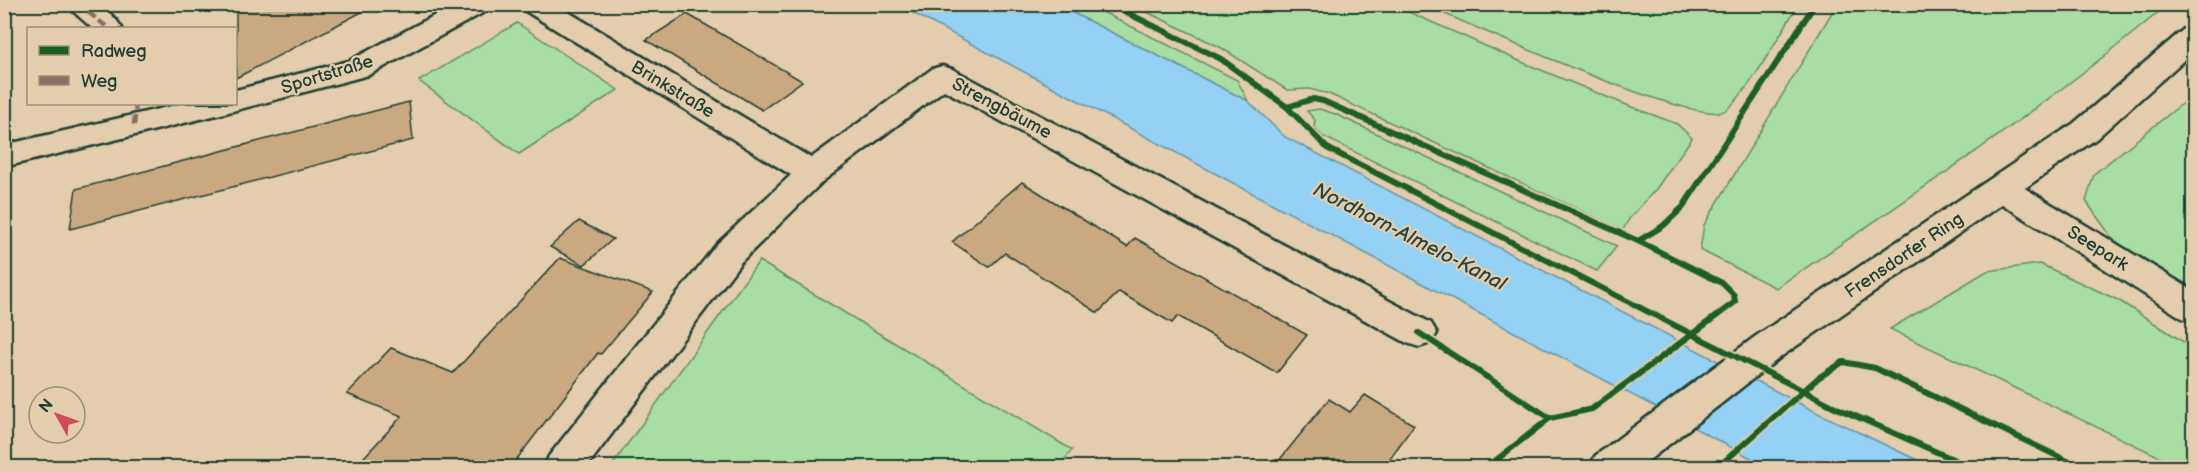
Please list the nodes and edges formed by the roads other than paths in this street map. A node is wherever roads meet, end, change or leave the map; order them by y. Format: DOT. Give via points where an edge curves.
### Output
graph roads {
  1 [pos="78,4"];
  2 [pos="478,4"];
  3 [pos="534,4"];
  4 [pos="107,27"];
  5 [pos="2193,35"];
  6 [pos="237,100"];
  7 [pos="212,105"];
  8 [pos="135,114"];
  9 [pos="4,156"];
  10 [pos="812,173"];
  11 [pos="2002,189"];
  12 [pos="2193,308"];
  13 [pos="1419,333"];
  14 [pos="1619,459"];
  15 [pos="563,468"];
  1 -- 4 [label="street"];
  2 -- 6 [label="street, Sportstraße" via="359,68"];
  3 -- 10 [label="street, Brinkstraße"];
  5 -- 11 [label="street, Frensdorfer Ring" via="2085,131"];
  7 -- 8 [label="street"];
  8 -- 9 [label="street"];
  10 -- 13 [label="street, Strengbäume" via="942,76"];
  10 -- 15 [label="street, Strengbäume" via="729,253"];
  11 -- 12 [label="street, Seepark"];
  11 -- 14 [label="street, Frensdorfer Ring" via="1769,346"];
}
